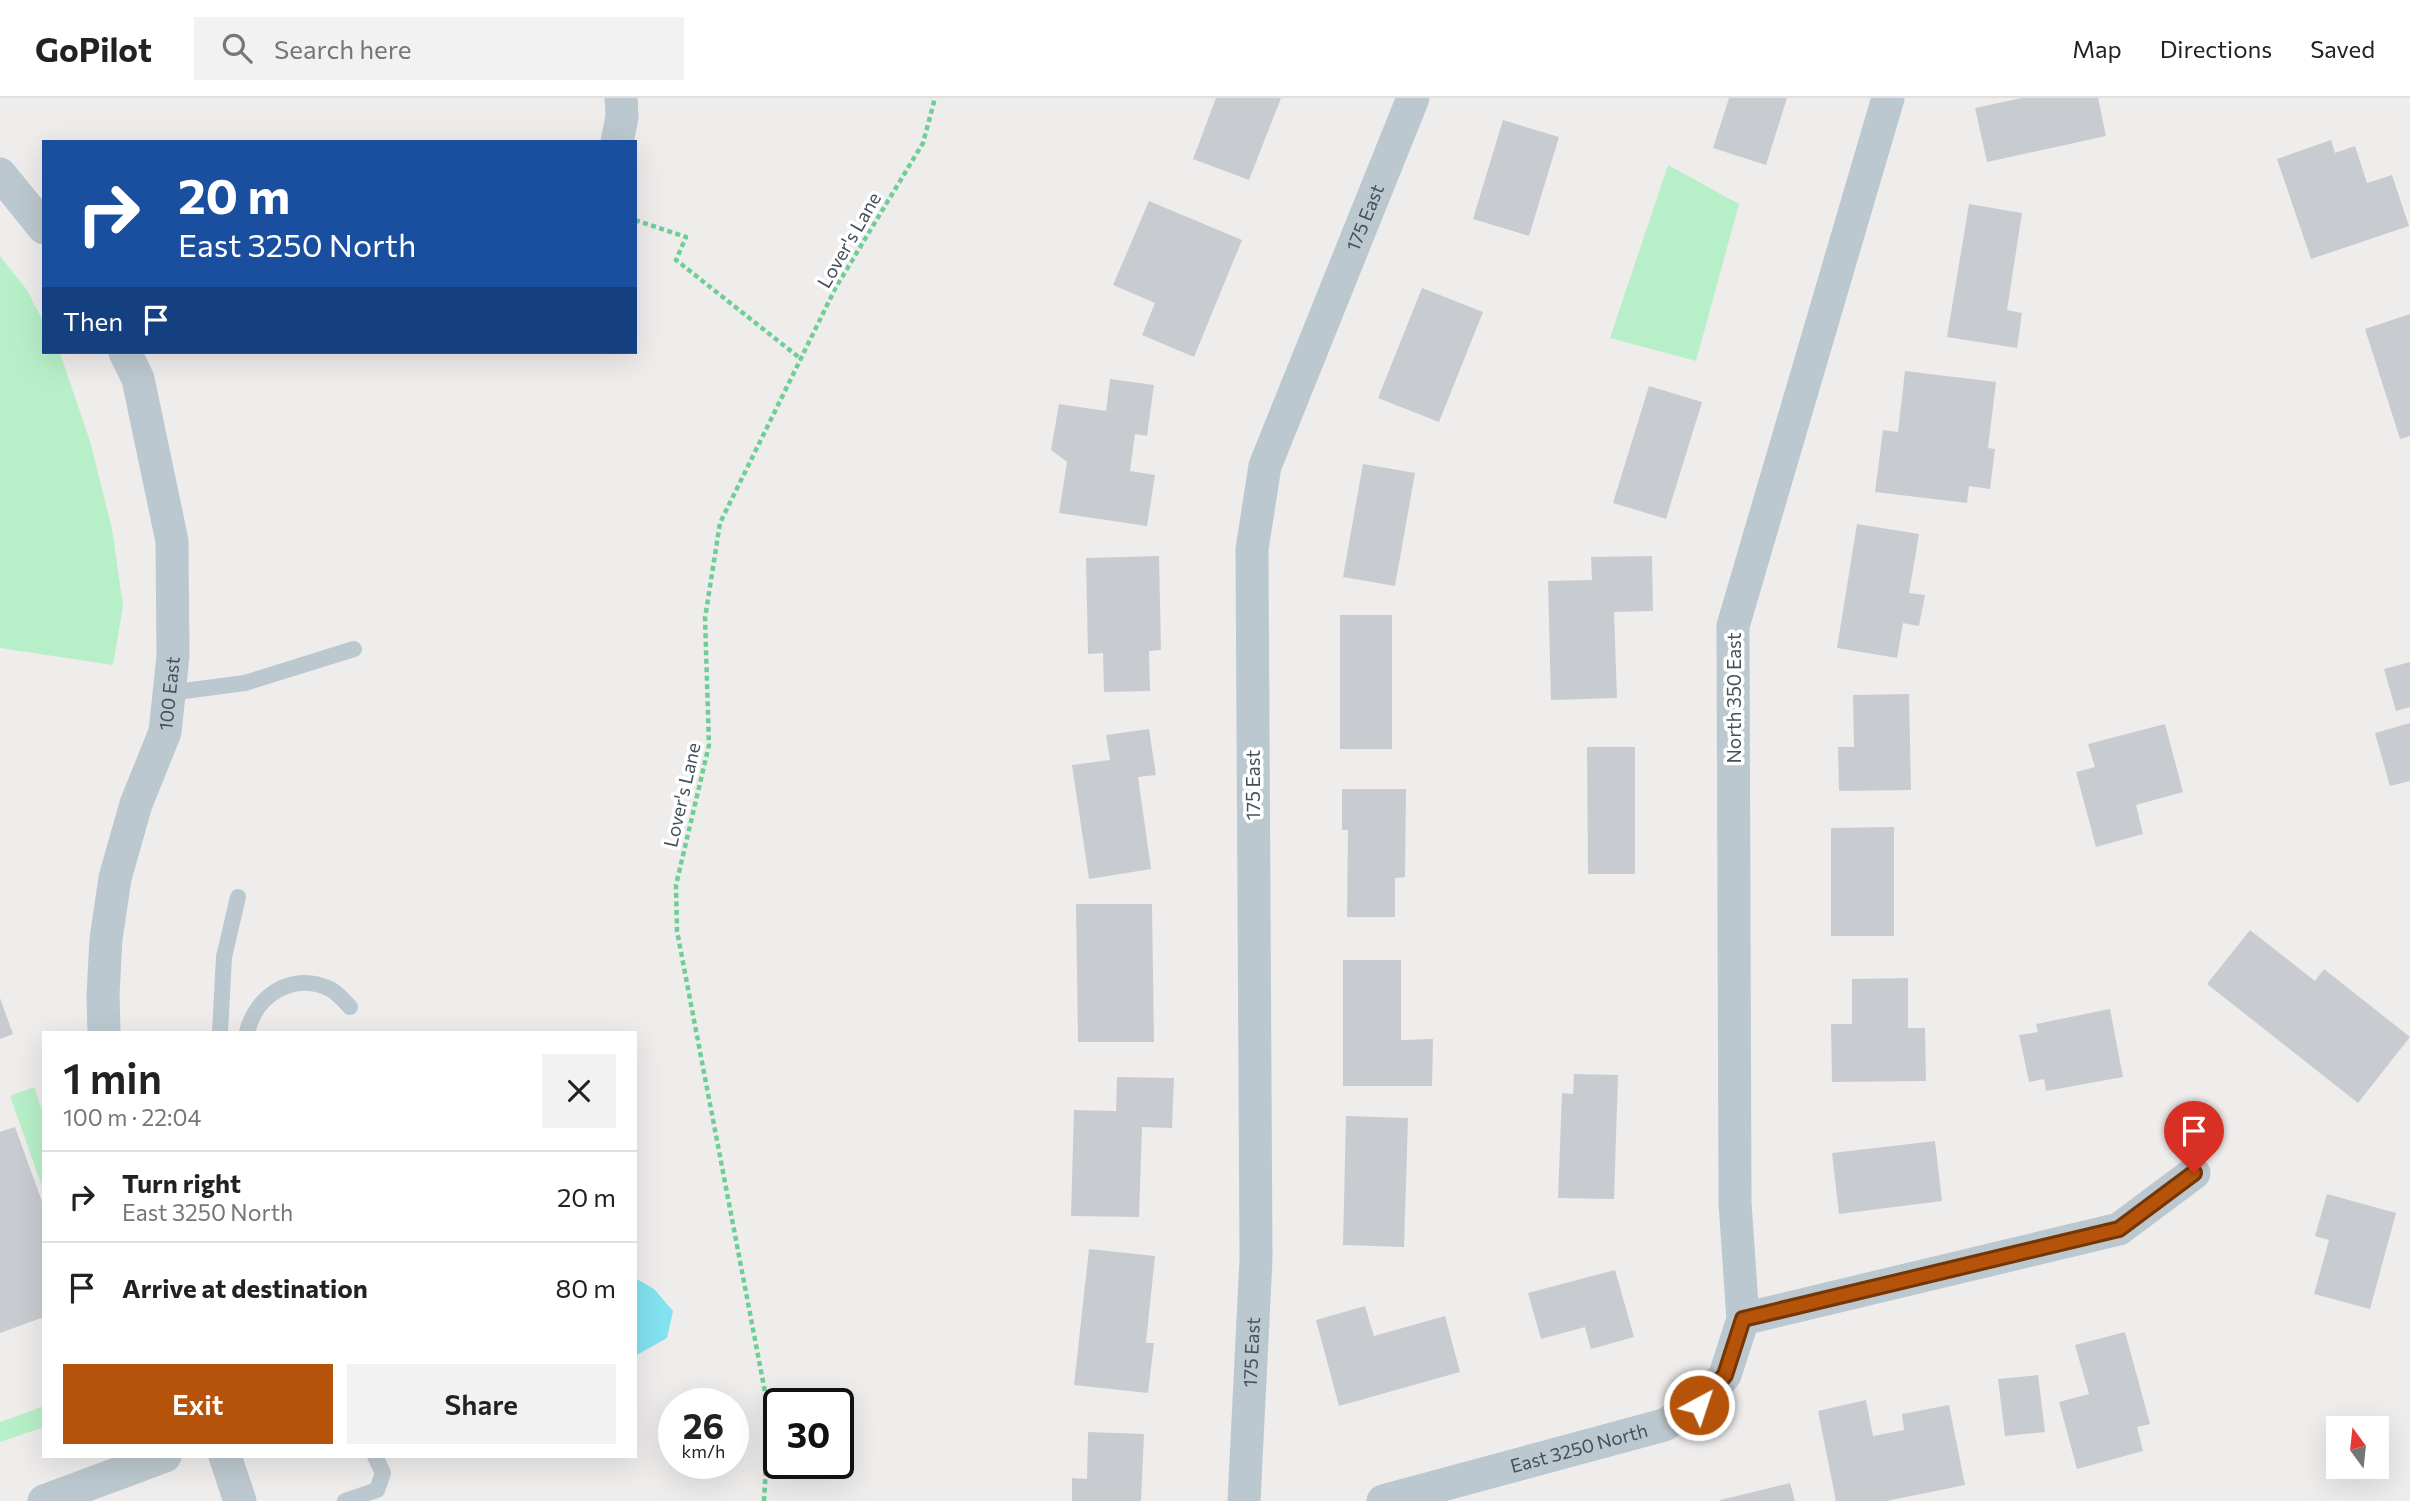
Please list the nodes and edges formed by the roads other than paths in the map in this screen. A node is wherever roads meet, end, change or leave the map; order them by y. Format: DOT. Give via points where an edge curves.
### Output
graph roads {
  1 [pos="621,98"];
  2 [pos="1413,98"];
  3 [pos="1888,98"];
  4 [pos="617,140"];
  5 [pos="0,174"];
  6 [pos="42,226"];
  7 [pos="126,354"];
  8 [pos="354,649"];
  9 [pos="169,692"];
  10 [pos="238,897"];
  11 [pos="350,1007"];
  12 [pos="104,1031"];
  13 [pos="220,1031"];
  14 [pos="247,1031"];
  15 [pos="2194,1173"];
  16 [pos="1743,1319"];
  17 [pos="161,1458"];
  18 [pos="226,1458"];
  19 [pos="376,1458"];
  20 [pos="44,1501"];
  21 [pos="240,1501"];
  22 [pos="345,1501"];
  23 [pos="1244,1501"];
  24 [pos="1383,1501"];
  1 -- 4 [label="street"];
  2 -- 23 [label="street, 175 East" via="1265,466 1252,549 1256,1259"];
  3 -- 16 [label="street, North 350 East" via="1733,626 1735,1203"];
  5 -- 6 [label="street"];
  7 -- 9 [label="street, 100 East" via="138,379 172,541"];
  8 -- 9 [label="lane" via="245,684"];
  9 -- 12 [label="street, 100 East" via="165,732 136,804 115,878 106,939"];
  10 -- 13 [label="lane" via="224,957"];
  11 -- 14 [label="lane" via="332,990 297,983 264,999"];
  15 -- 16 [label="street" via="2119,1229"];
  16 -- 24 [label="street, East 3250 North" via="1725,1375 1699,1405 1664,1425"];
  17 -- 20 [label="street"];
  18 -- 21 [label="street"];
  19 -- 22 [label="lane" via="383,1473 377,1490"];
}
